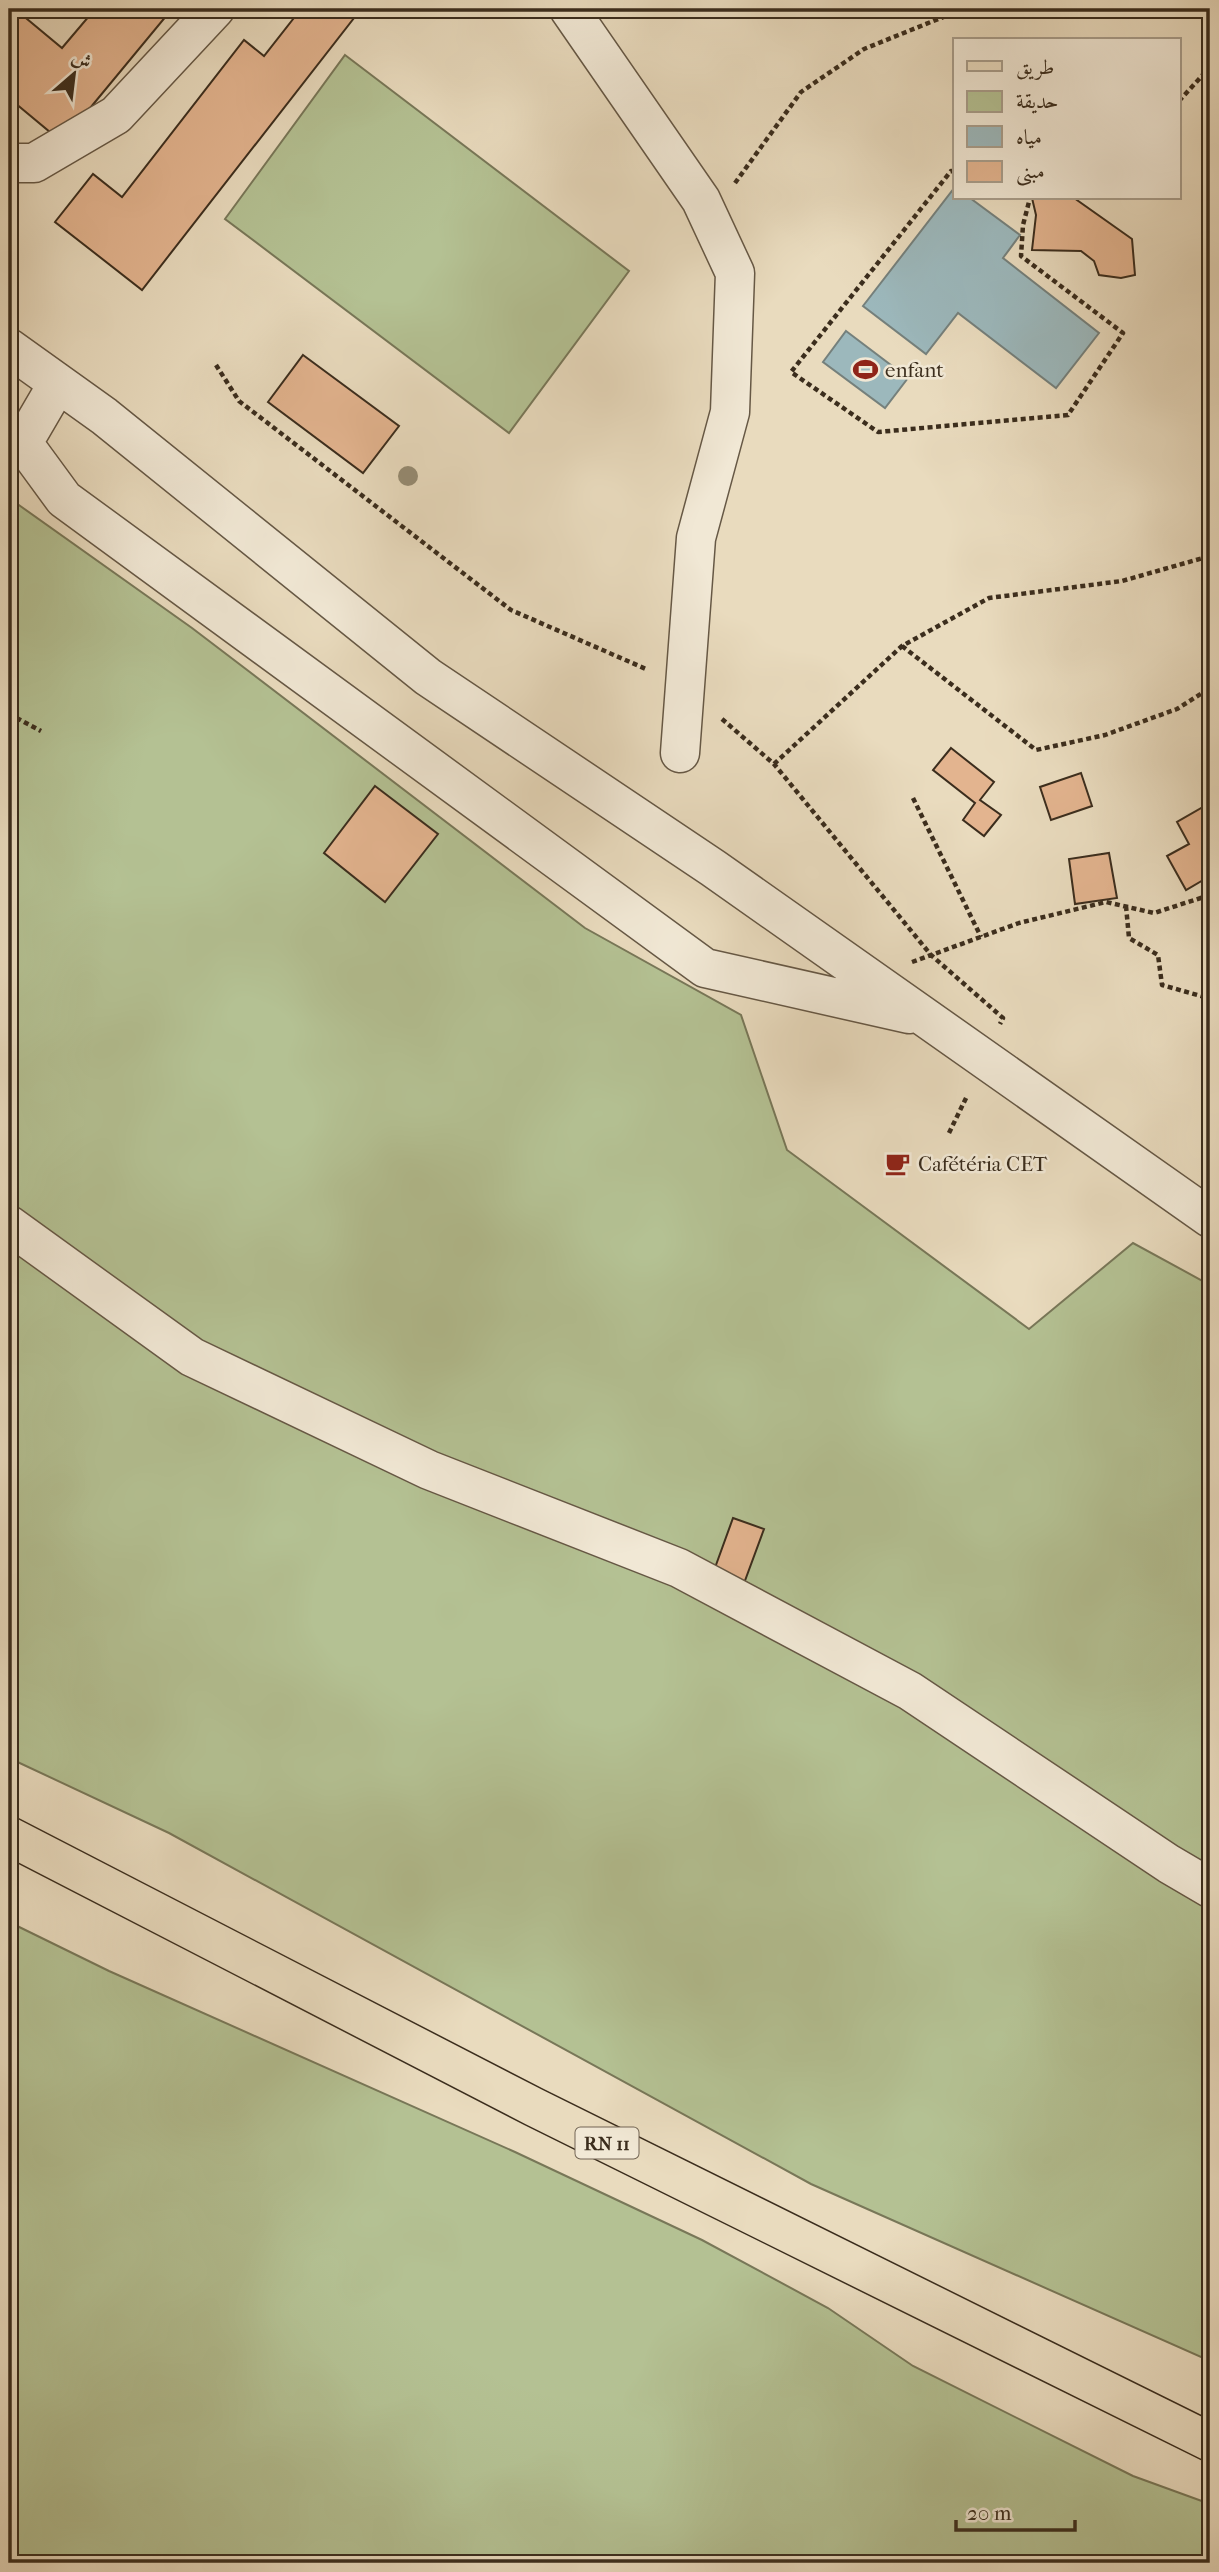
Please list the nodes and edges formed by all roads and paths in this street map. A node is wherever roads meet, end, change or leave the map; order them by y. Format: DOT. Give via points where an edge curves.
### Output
graph roads {
  1 [pos="215,9"];
  2 [pos="569,9"];
  3 [pos="963,9"];
  4 [pos="1210,67"];
  5 [pos="1180,100"];
  6 [pos="9,163"];
  7 [pos="953,172"];
  8 [pos="1029,200"];
  9 [pos="709,218"];
  10 [pos="9,348"];
  11 [pos="216,365"];
  12 [pos="58,383"];
  13 [pos="1210,556"];
  14 [pos="902,646"];
  15 [pos="685,686"];
  16 [pos="1210,688"];
  17 [pos="9,714"];
  18 [pos="41,730"];
  19 [pos="680,753"];
  20 [pos="774,764"];
  21 [pos="913,798"];
  22 [pos="1210,895"];
  23 [pos="1126,906"];
  24 [pos="981,937"];
  25 [pos="931,955"];
  26 [pos="869,978"];
  27 [pos="1210,992"];
  28 [pos="926,1018"];
  29 [pos="1210,1218"];
  30 [pos="9,1225"];
  31 [pos="9,1836"];
  32 [pos="1210,1888"];
  33 [pos="1210,2441"];
  1 -- 6 [label="street" via="116,115 34,163"];
  2 -- 9 [label="street" via="702,200"];
  3 -- 9 [label="path" via="864,49 801,92"];
  4 -- 5 [label="path"];
  7 -- 8 [label="path" via="791,372 878,432 1068,415 1123,333 1021,256"];
  9 -- 15 [label="street" via="735,273 730,412 696,538"];
  10 -- 12 [label="street"];
  11 -- 15 [label="path" via="239,401 510,610"];
  12 -- 26 [label="street" via="428,677"];
  12 -- 28 [label="street" via="23,443 64,499 671,944 705,968"];
  13 -- 14 [label="path" via="1122,581 989,597"];
  14 -- 16 [label="path" via="1036,750 1105,735 1177,709"];
  14 -- 20 [label="path"];
  15 -- 19 [label="street"];
  15 -- 20 [label="path"];
  17 -- 18 [label="path"];
  20 -- 25 [label="path"];
  21 -- 24 [label="path"];
  22 -- 23 [label="path" via="1154,913"];
  23 -- 24 [label="path" via="1106,902"];
  23 -- 27 [label="path" via="1129,938 1158,955 1162,985 1208,998"];
  24 -- 25 [label="path"];
  25 -- 26 [label="path"];
  26 -- 28 [label="street"];
  28 -- 29 [label="street"];
  30 -- 32 [label="street" via="192,1357 429,1470 679,1568 910,1691"];
  31 -- 33 [label="main road, RN 11" via="547,2113"];
}
